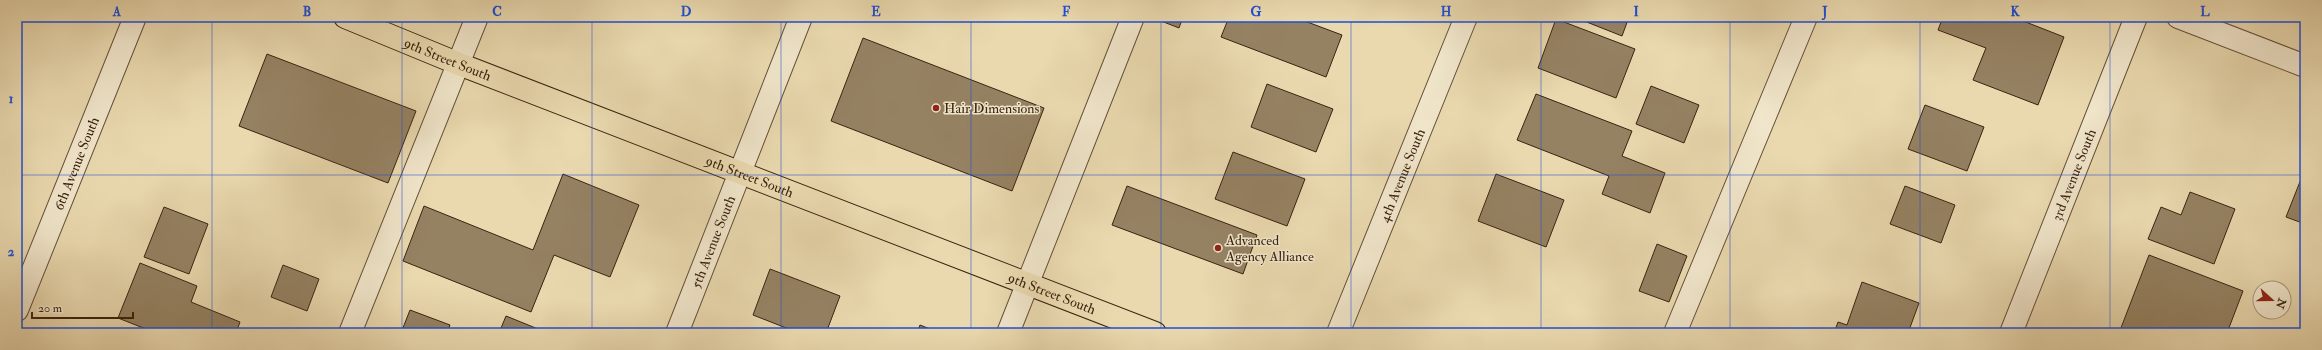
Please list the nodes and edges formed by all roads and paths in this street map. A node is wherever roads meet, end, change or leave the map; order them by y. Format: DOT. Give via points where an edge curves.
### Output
graph roads {
  1 [pos="135,17"];
  2 [pos="345,17"];
  3 [pos="477,17"];
  4 [pos="801,17"];
  5 [pos="1133,17"];
  6 [pos="1466,17"];
  7 [pos="1806,17"];
  8 [pos="2136,17"];
  9 [pos="2178,17"];
  10 [pos="459,64"];
  11 [pos="2305,66"];
  12 [pos="739,173"];
  13 [pos="1027,283"];
  14 [pos="17,310"];
  15 [pos="350,333"];
  16 [pos="677,333"];
  17 [pos="1008,333"];
  18 [pos="1155,333"];
  19 [pos="1338,333"];
  20 [pos="1675,333"];
  21 [pos="2011,333"];
  1 -- 14 [label="street, 6th Avenue South"];
  2 -- 10 [label="main road, 9th Street South"];
  3 -- 10 [label="street"];
  4 -- 12 [label="street, 5th Avenue South"];
  5 -- 13 [label="street"];
  6 -- 19 [label="street, 4th Avenue South"];
  7 -- 20 [label="street"];
  8 -- 21 [label="street, 3rd Avenue South"];
  9 -- 11 [label="street"];
  10 -- 12 [label="main road, 9th Street South"];
  10 -- 15 [label="street"];
  12 -- 13 [label="main road, 9th Street South"];
  12 -- 16 [label="street, 5th Avenue South"];
  13 -- 17 [label="street"];
  13 -- 18 [label="main road, 9th Street South"];
}
